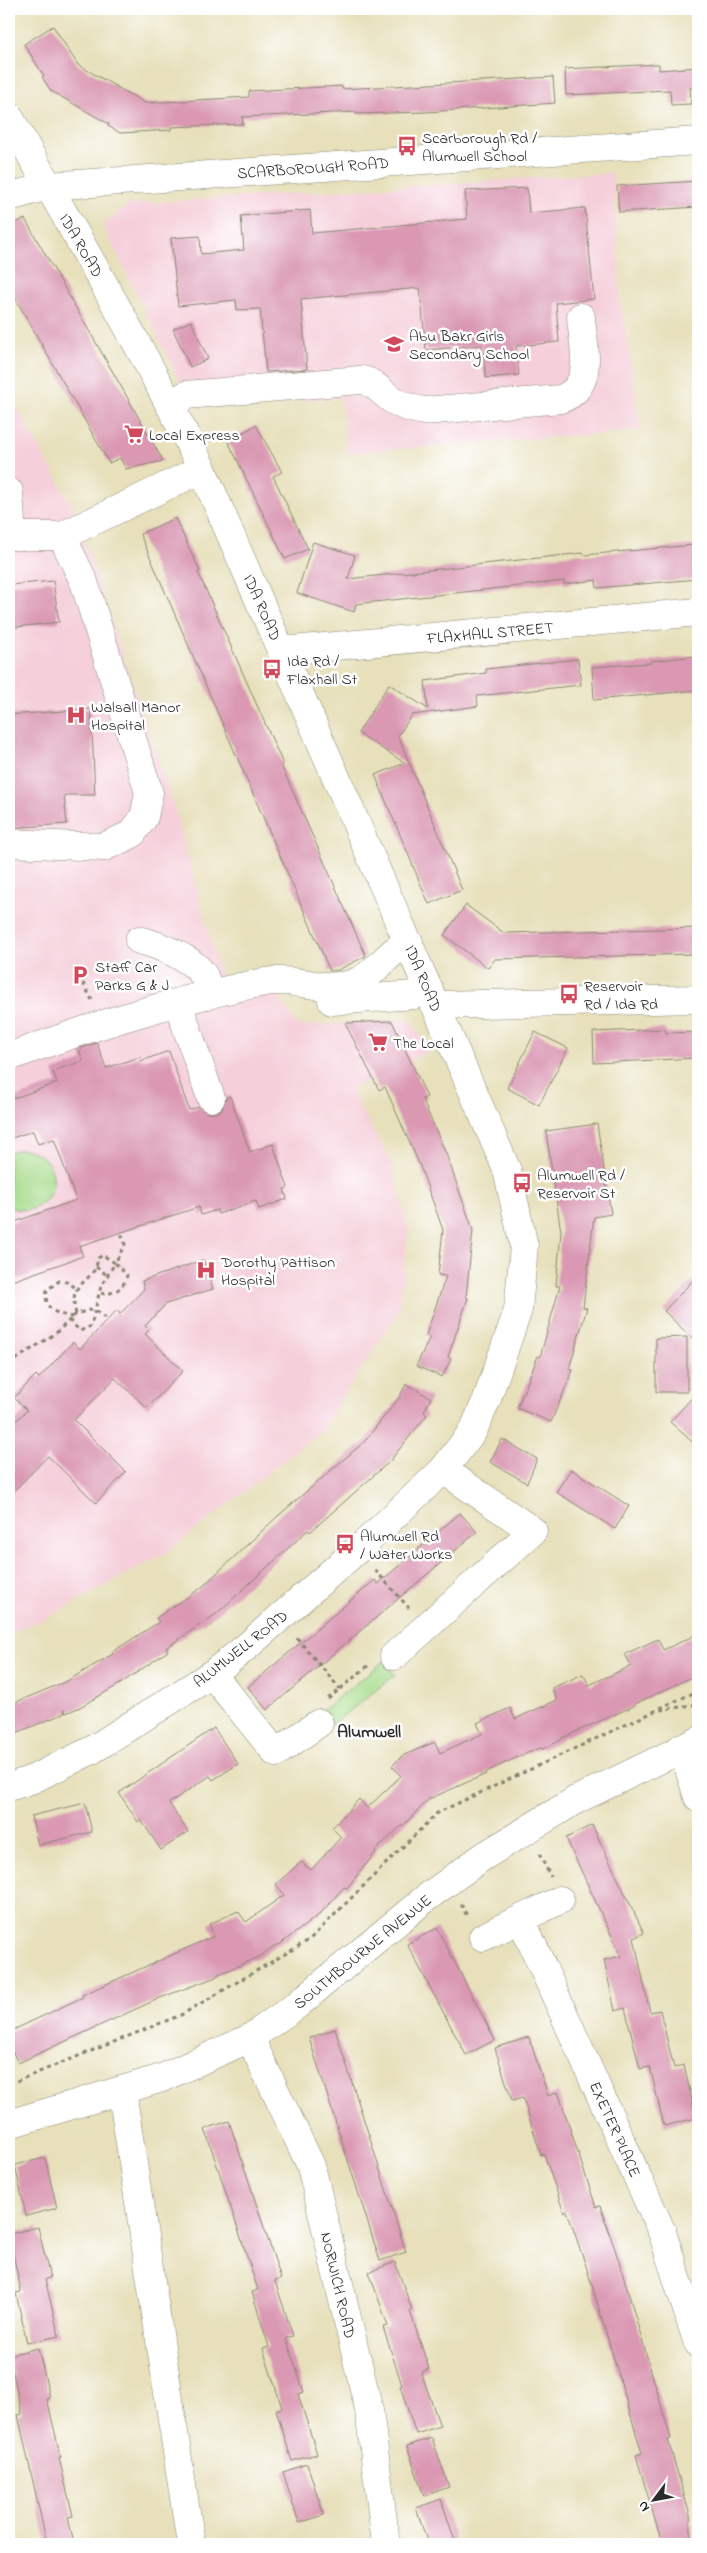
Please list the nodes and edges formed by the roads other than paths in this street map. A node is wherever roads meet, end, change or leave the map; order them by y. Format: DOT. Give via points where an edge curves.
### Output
graph roads {
  1 [pos="9,116"];
  2 [pos="698,141"];
  3 [pos="48,186"];
  4 [pos="9,197"];
  5 [pos="581,317"];
  6 [pos="170,404"];
  7 [pos="202,469"];
  8 [pos="9,492"];
  9 [pos="10,536"];
  10 [pos="62,536"];
  11 [pos="698,612"];
  12 [pos="282,651"];
  13 [pos="9,843"];
  14 [pos="409,942"];
  15 [pos="137,948"];
  16 [pos="256,984"];
  17 [pos="209,994"];
  18 [pos="432,997"];
  19 [pos="698,999"];
  20 [pos="178,1003"];
  21 [pos="9,1057"];
  22 [pos="211,1098"];
  23 [pos="507,1170"];
  24 [pos="443,1470"];
  25 [pos="394,1656"];
  26 [pos="212,1674"];
  27 [pos="319,1723"];
  28 [pos="690,1744"];
  29 [pos="9,1787"];
  30 [pos="698,1797"];
  31 [pos="560,1900"];
  32 [pos="521,1919"];
  33 [pos="476,1929"];
  34 [pos="250,2038"];
  35 [pos="122,2091"];
  36 [pos="9,2124"];
  37 [pos="698,2344"];
  38 [pos="191,2544"];
  39 [pos="386,2544"];
  1 -- 3 [label="street, IDA ROAD"];
  2 -- 3 [label="street, SCARBOROUGH ROAD"];
  3 -- 4 [label="street, SCARBOROUGH ROAD"];
  3 -- 6 [label="street, IDA ROAD"];
  5 -- 6 [label="street" via="584,378 580,388 561,399 424,411 393,401 369,381 360,380 186,396"];
  6 -- 7 [label="street, IDA ROAD"];
  7 -- 10 [label="street"];
  7 -- 12 [label="street, IDA ROAD"];
  8 -- 9 [label="street"];
  9 -- 10 [label="street"];
  10 -- 13 [label="street" via="84,582 149,792 144,817 132,834 104,847"];
  11 -- 12 [label="street, FLAXHALL STREET"];
  12 -- 14 [label="street, IDA ROAD"];
  14 -- 16 [label="street" via="396,948 370,975 352,984 331,986 286,980"];
  14 -- 18 [label="street, IDA ROAD"];
  15 -- 17 [label="street" via="174,966"];
  16 -- 17 [label="street"];
  16 -- 18 [label="street" via="312,1002 414,995"];
  17 -- 20 [label="street"];
  18 -- 19 [label="street"];
  18 -- 23 [label="street, IDA ROAD"];
  20 -- 21 [label="street" via="88,1028"];
  20 -- 22 [label="street"];
  23 -- 24 [label="street, ALUMWELL ROAD" via="524,1246 518,1310 488,1399 473,1431"];
  24 -- 25 [label="street" via="533,1531"];
  24 -- 26 [label="street, ALUMWELL ROAD" via="357,1550"];
  26 -- 27 [label="street" via="276,1753"];
  26 -- 29 [label="street, ALUMWELL ROAD" via="92,1750"];
  28 -- 30 [label="street"];
  28 -- 34 [label="street, SOUTHBOURNE AVENUE" via="525,1829 426,1898 297,2005"];
  31 -- 32 [label="street"];
  32 -- 33 [label="street"];
  32 -- 37 [label="street, EXETER PLACE" via="662,2232"];
  34 -- 35 [label="street, SOUTHBOURNE AVENUE" via="162,2078"];
  34 -- 39 [label="street, NORWICH ROAD" via="310,2166 369,2410"];
  35 -- 36 [label="street, SOUTHBOURNE AVENUE"];
  35 -- 38 [label="street"];
}
